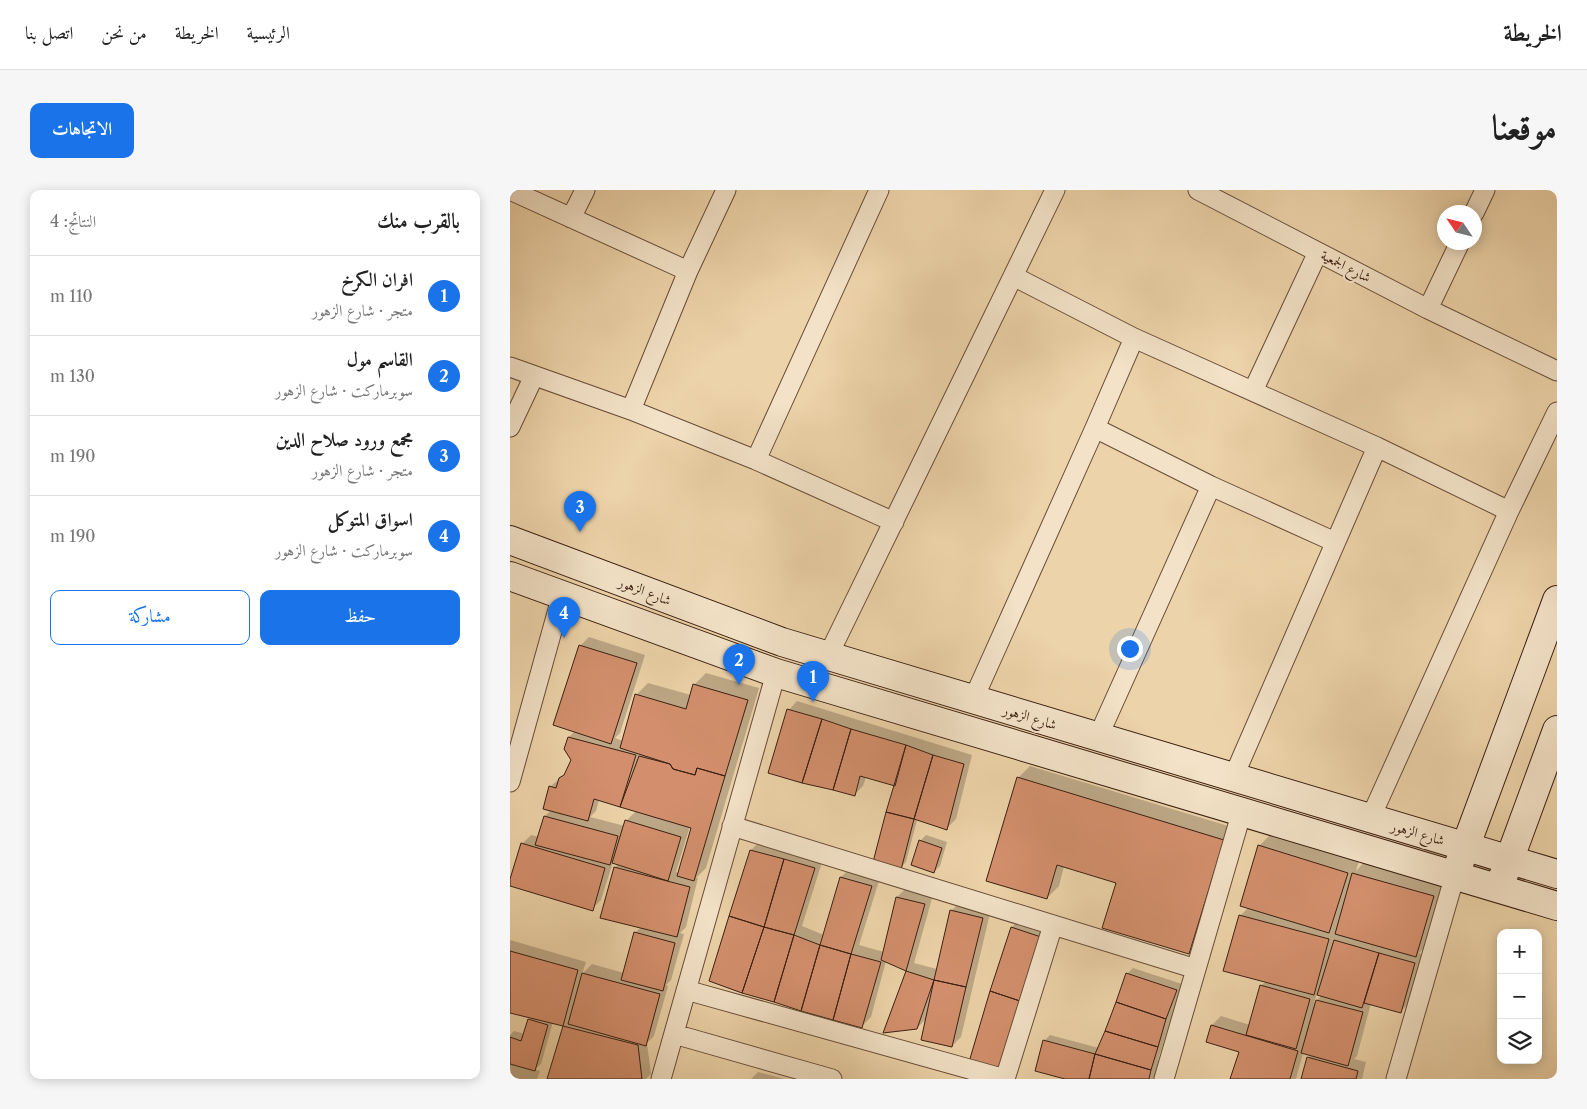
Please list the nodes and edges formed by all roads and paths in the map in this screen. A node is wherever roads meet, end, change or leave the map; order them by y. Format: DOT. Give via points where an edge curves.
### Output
graph roads {
  1 [pos="510,190"];
  2 [pos="585,190"];
  3 [pos="726,190"];
  4 [pos="879,190"];
  5 [pos="1054,190"];
  6 [pos="1198,190"];
  7 [pos="1485,190"];
  8 [pos="1478,205"];
  9 [pos="571,218"];
  10 [pos="1456,250"];
  11 [pos="1318,252"];
  12 [pos="688,271"];
  13 [pos="1013,276"];
  14 [pos="1428,309"];
  15 [pos="1134,338"];
  16 [pos="510,367"];
  17 [pos="1557,371"];
  18 [pos="534,376"];
  19 [pos="1253,391"];
  20 [pos="631,410"];
  21 [pos="1557,412"];
  22 [pos="510,427"];
  23 [pos="1095,428"];
  24 [pos="1377,447"];
  25 [pos="756,460"];
  26 [pos="1211,486"];
  27 [pos="1509,511"];
  28 [pos="894,522"];
  29 [pos="510,540"];
  30 [pos="1335,542"];
  31 [pos="510,576"];
  32 [pos="562,595"];
  33 [pos="1557,600"];
  34 [pos="828,656"];
  35 [pos="776,673"];
  36 [pos="961,696"];
  37 [pos="940,722"];
  38 [pos="1557,730"];
  39 [pos="1098,737"];
  40 [pos="1233,778"];
  41 [pos="510,782"];
  42 [pos="1242,811"];
  43 [pos="1370,819"];
  44 [pos="732,826"];
  45 [pos="1465,847"];
  46 [pos="1509,859"];
  47 [pos="1557,874"];
  48 [pos="1455,875"];
  49 [pos="1499,887"];
  50 [pos="1557,906"];
  51 [pos="1054,925"];
  52 [pos="1196,969"];
  53 [pos="686,990"];
  54 [pos="674,1034"];
  55 [pos="661,1079"];
  56 [pos="832,1079"];
  57 [pos="1005,1079"];
  58 [pos="1164,1079"];
  59 [pos="1396,1079"];
  1 -- 9 [label="street"];
  2 -- 9 [label="street"];
  3 -- 12 [label="street"];
  4 -- 25 [label="street"];
  5 -- 13 [label="street"];
  6 -- 11 [label="street, شارع الجمعية"];
  7 -- 8 [label="street"];
  9 -- 12 [label="street"];
  10 -- 14 [label="street"];
  11 -- 14 [label="street, شارع الجمعية"];
  11 -- 19 [label="street"];
  12 -- 20 [label="street"];
  13 -- 15 [label="street"];
  13 -- 28 [label="street"];
  14 -- 17 [label="street, شارع الجمعية"];
  15 -- 19 [label="street"];
  15 -- 23 [label="street"];
  16 -- 18 [label="street"];
  18 -- 20 [label="street"];
  18 -- 22 [label="street"];
  19 -- 24 [label="street"];
  20 -- 25 [label="street"];
  21 -- 27 [label="street"];
  23 -- 26 [label="street"];
  23 -- 36 [label="street"];
  24 -- 27 [label="street"];
  24 -- 30 [label="street"];
  25 -- 28 [label="street"];
  26 -- 30 [label="street"];
  26 -- 39 [label="street"];
  27 -- 43 [label="street"];
  28 -- 34 [label="street"];
  29 -- 34 [label="main road, شارع الزهور" via="782,642"];
  30 -- 40 [label="street"];
  31 -- 32 [label="main road"];
  32 -- 35 [label="main road"];
  32 -- 41 [label="street"];
  33 -- 45 [label="main road"];
  34 -- 36 [label="main road, شارع الزهور"];
  35 -- 37 [label="main road"];
  35 -- 44 [label="street"];
  36 -- 37 [label="main road"];
  36 -- 39 [label="main road, شارع الزهور"];
  37 -- 42 [label="main road"];
  38 -- 46 [label="main road"];
  39 -- 40 [label="main road, شارع الزهور"];
  40 -- 43 [label="main road, شارع الزهور"];
  42 -- 48 [label="main road"];
  42 -- 52 [label="street"];
  43 -- 45 [label="main road, شارع الزهور"];
  44 -- 51 [label="street"];
  44 -- 53 [label="street"];
  45 -- 46 [label="main road, شارع الزهور"];
  45 -- 48 [label="main road"];
  46 -- 47 [label="main road, شارع الزهور"];
  46 -- 49 [label="main road"];
  48 -- 49 [label="main road"];
  48 -- 59 [label="street"];
  49 -- 50 [label="main road"];
  51 -- 52 [label="street"];
  51 -- 57 [label="street"];
  52 -- 58 [label="street"];
  53 -- 54 [label="street"];
  53 -- 57 [label="street"];
  54 -- 55 [label="street"];
  54 -- 56 [label="street"];
}
